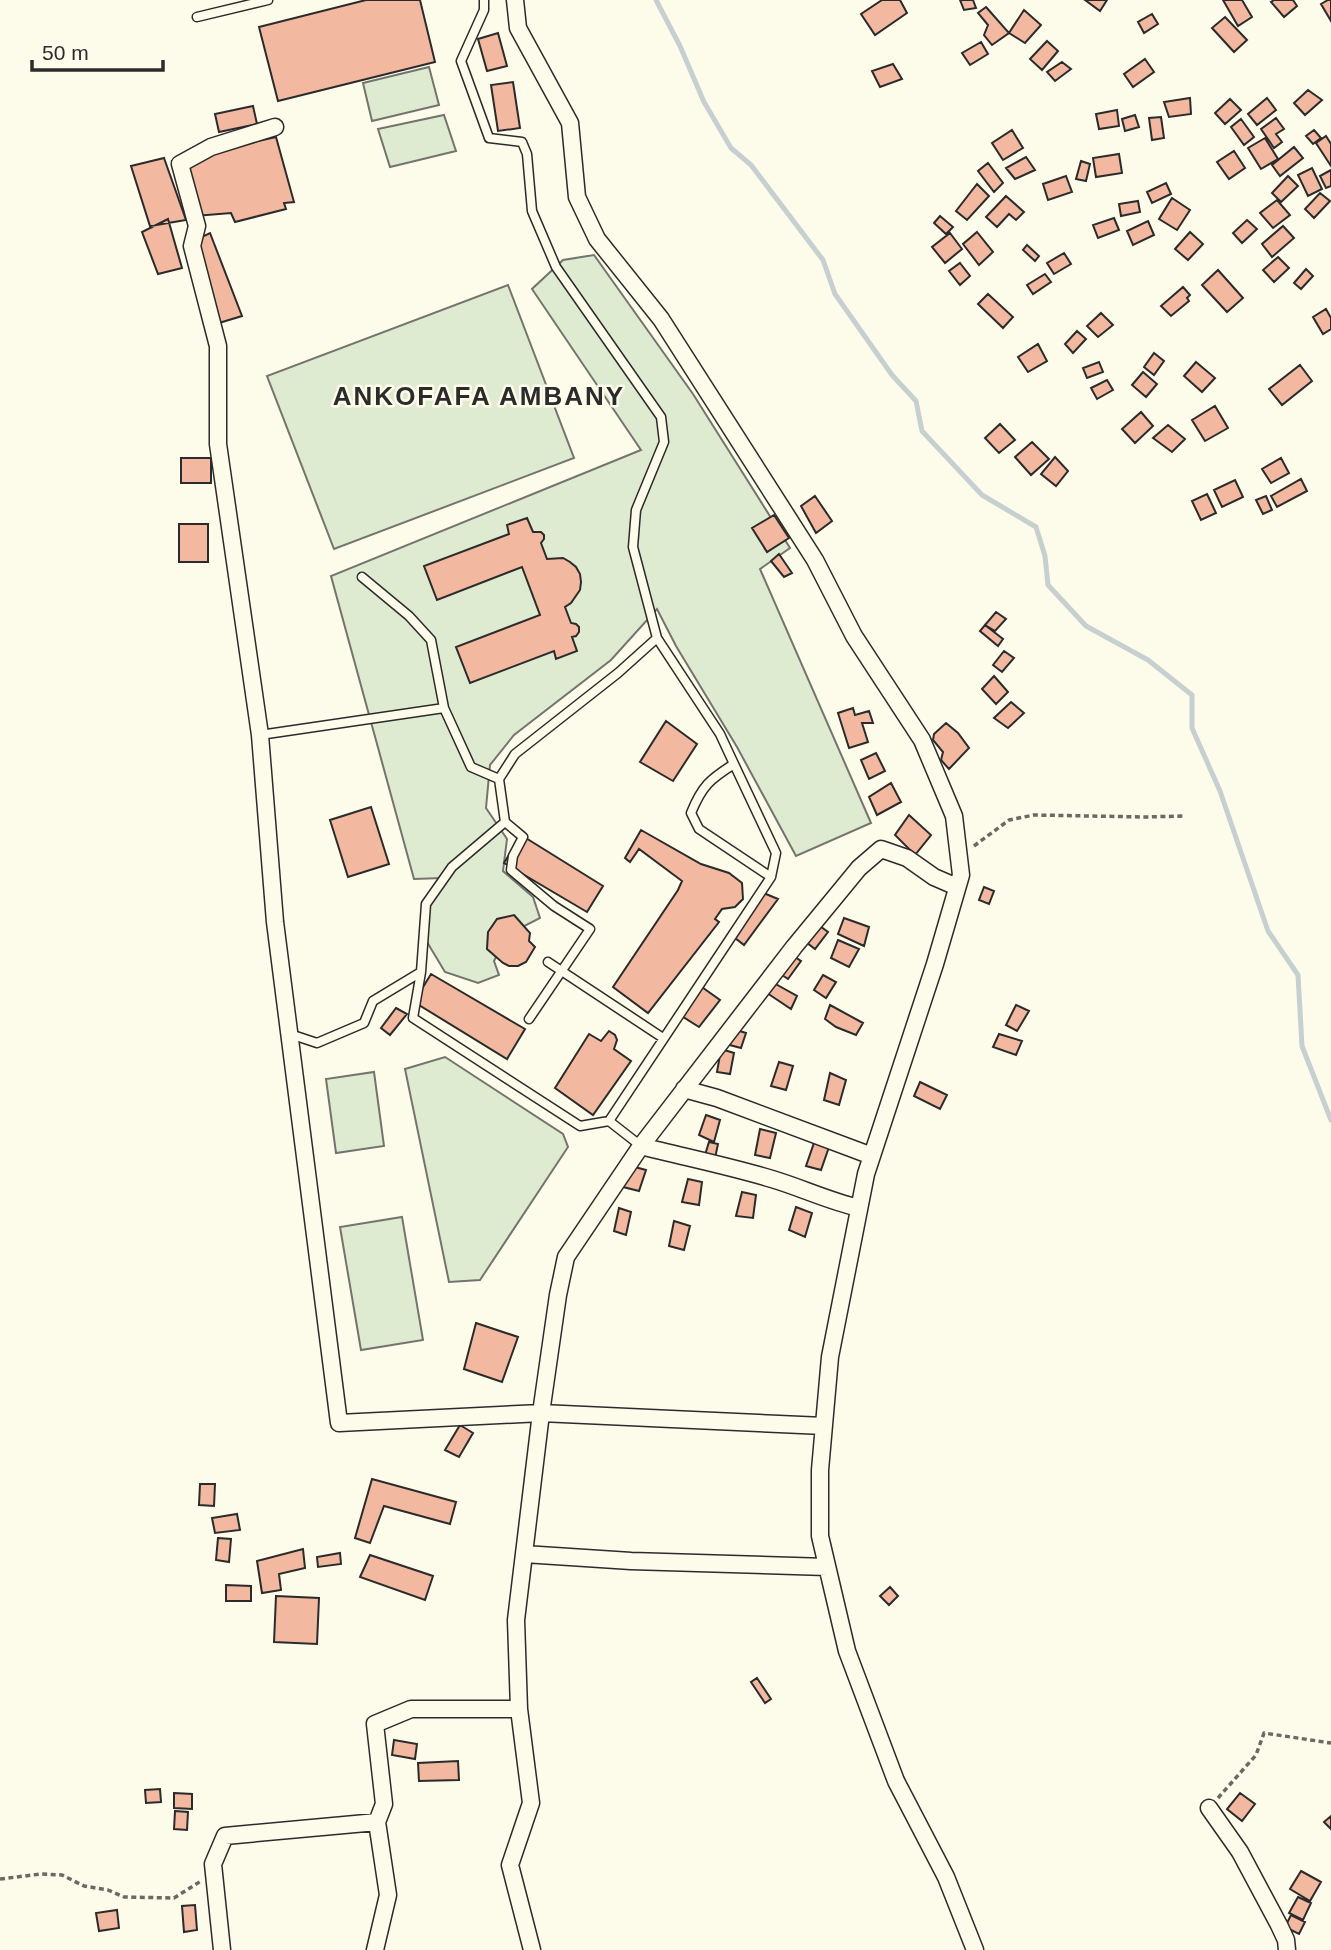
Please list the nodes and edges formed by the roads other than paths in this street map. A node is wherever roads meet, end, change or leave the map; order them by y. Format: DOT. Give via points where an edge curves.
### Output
graph roads {
  1 [pos="268,0"];
  2 [pos="484,0"];
  3 [pos="515,0"];
  4 [pos="197,17"];
  5 [pos="275,127"];
  6 [pos="362,577"];
  7 [pos="657,638"];
  8 [pos="444,708"];
  9 [pos="260,735"];
  10 [pos="734,764"];
  11 [pos="499,779"];
  12 [pos="505,822"];
  13 [pos="771,877"];
  14 [pos="957,887"];
  15 [pos="548,962"];
  16 [pos="562,971"];
  17 [pos="421,972"];
  18 [pos="529,1019"];
  19 [pos="290,1034"];
  20 [pos="663,1038"];
  21 [pos="684,1089"];
  22 [pos="608,1121"];
  23 [pos="641,1146"];
  24 [pos="872,1156"];
  25 [pos="859,1208"];
  26 [pos="541,1413"];
  27 [pos="824,1426"];
  28 [pos="524,1554"];
  29 [pos="827,1567"];
  30 [pos="519,1709"];
  31 [pos="1209,1808"];
  32 [pos="377,1822"];
  33 [pos="222,1950"];
  34 [pos="375,1950"];
  35 [pos="532,1950"];
  36 [pos="975,1950"];
  37 [pos="1287,1950"];
  1 -- 4 [label="lane"];
  2 -- 7 [label="lane" via="484,10 461,61 489,138 522,142 533,211 556,267 661,417 664,442 636,510 633,547"];
  3 -- 14 [label="street" via="518,28 570,123 577,197 597,239 661,319 815,560 854,636 922,740 954,816 961,875"];
  5 -- 9 [label="street" via="211,147 180,164 197,226 192,246 218,346 218,444"];
  6 -- 8 [label="lane" via="431,640"];
  7 -- 10 [label="lane" via="720,734"];
  7 -- 11 [label="lane" via="515,754"];
  8 -- 9 [label="lane"];
  8 -- 11 [label="lane" via="471,767"];
  9 -- 19 [label="street" via="275,922"];
  10 -- 13 [label="lane" via="776,853"];
  10 -- 13 [label="lane" via="713,777 699,793 691,813 699,829"];
  11 -- 12 [label="lane"];
  12 -- 16 [label="lane" via="523,837 511,870 590,929"];
  12 -- 17 [label="lane" via="452,867 426,904"];
  13 -- 20 [label="lane"];
  14 -- 21 [label="street" via="907,858 881,849 859,868 794,947"];
  14 -- 24 [label="street"];
  15 -- 16 [label="lane"];
  16 -- 18 [label="lane"];
  16 -- 20 [label="lane"];
  17 -- 19 [label="lane" via="373,1001 364,1023 317,1044"];
  17 -- 22 [label="lane" via="413,1018 580,1126"];
  19 -- 26 [label="street" via="339,1423"];
  20 -- 22 [label="lane"];
  21 -- 23 [label="street"];
  21 -- 24 [label="street"];
  22 -- 23 [label="lane"];
  23 -- 25 [label="street" via="758,1175"];
  23 -- 26 [label="street" via="566,1258"];
  24 -- 25 [label="street"];
  25 -- 27 [label="street" via="830,1357"];
  26 -- 27 [label="street"];
  26 -- 28 [label="street"];
  27 -- 29 [label="street" via="820,1536"];
  28 -- 29 [label="street"];
  28 -- 30 [label="street" via="516,1620"];
  29 -- 36 [label="street" via="847,1651 895,1781 946,1877"];
  30 -- 32 [label="street" via="411,1709 375,1724 384,1804"];
  30 -- 35 [label="street" via="531,1803 510,1865"];
  31 -- 37 [label="street" via="1240,1852 1279,1925"];
  32 -- 33 [label="street" via="225,1836 213,1864"];
  32 -- 34 [label="street" via="388,1895"];
}
